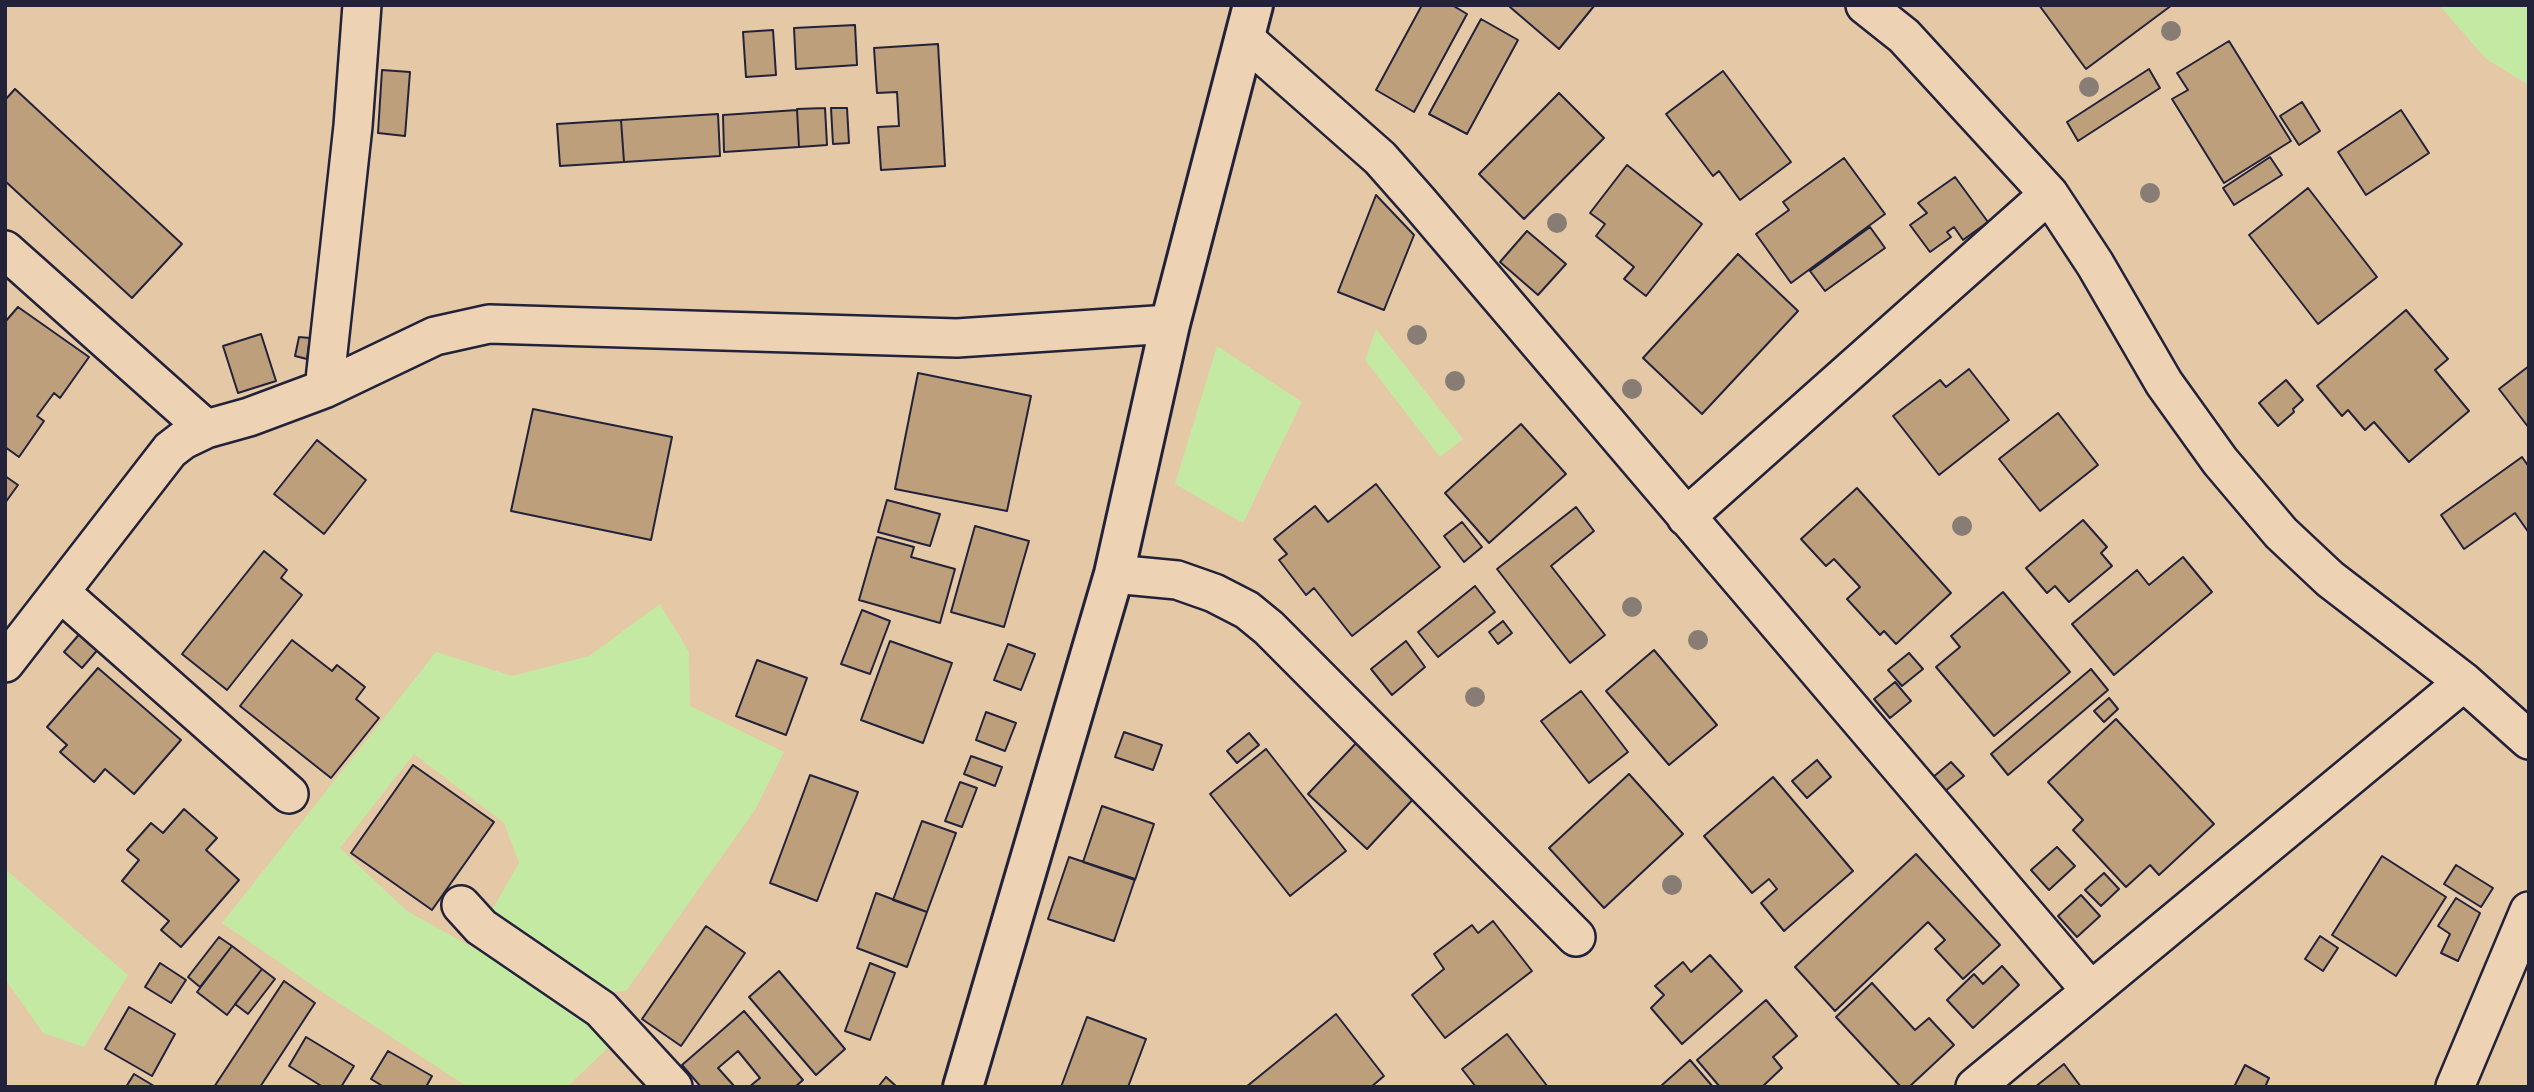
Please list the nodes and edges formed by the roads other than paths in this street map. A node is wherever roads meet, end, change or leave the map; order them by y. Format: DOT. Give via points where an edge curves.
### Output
graph roads {
  1 [pos="362,5"];
  2 [pos="1865,5"];
  3 [pos="1249,22"];
  4 [pos="2049,194"];
  5 [pos="5,250"];
  6 [pos="1170,324"];
  7 [pos="324,389"];
  8 [pos="206,429"];
  9 [pos="1686,517"];
  10 [pos="1114,574"];
  11 [pos="60,592"];
  12 [pos="5,663"];
  13 [pos="2464,682"];
  14 [pos="2529,740"];
  15 [pos="289,794"];
  16 [pos="461,905"];
  17 [pos="2529,911"];
  18 [pos="1576,937"];
  19 [pos="2091,991"];
  20 [pos="673,1087"];
  21 [pos="963,1087"];
  22 [pos="1975,1087"];
  23 [pos="2455,1087"];
  1 -- 7 [label="street"];
  2 -- 4 [label="street" via="1904,36"];
  3 -- 6 [label="street"];
  3 -- 9 [label="street" via="1380,158"];
  4 -- 9 [label="street"];
  4 -- 13 [label="street" via="2164,383 2220,461 2281,533 2330,579"];
  5 -- 8 [label="street"];
  6 -- 7 [label="street" via="957,338 489,324 435,336"];
  6 -- 10 [label="street"];
  7 -- 8 [label="street"];
  8 -- 11 [label="street" via="170,450"];
  9 -- 19 [label="street"];
  10 -- 18 [label="street" via="1177,580 1247,610"];
  10 -- 21 [label="street"];
  11 -- 12 [label="street"];
  11 -- 15 [label="street"];
  13 -- 14 [label="street"];
  13 -- 19 [label="street"];
  16 -- 20 [label="street" via="481,927 601,1009"];
  17 -- 23 [label="street"];
  19 -- 22 [label="street"];
}
